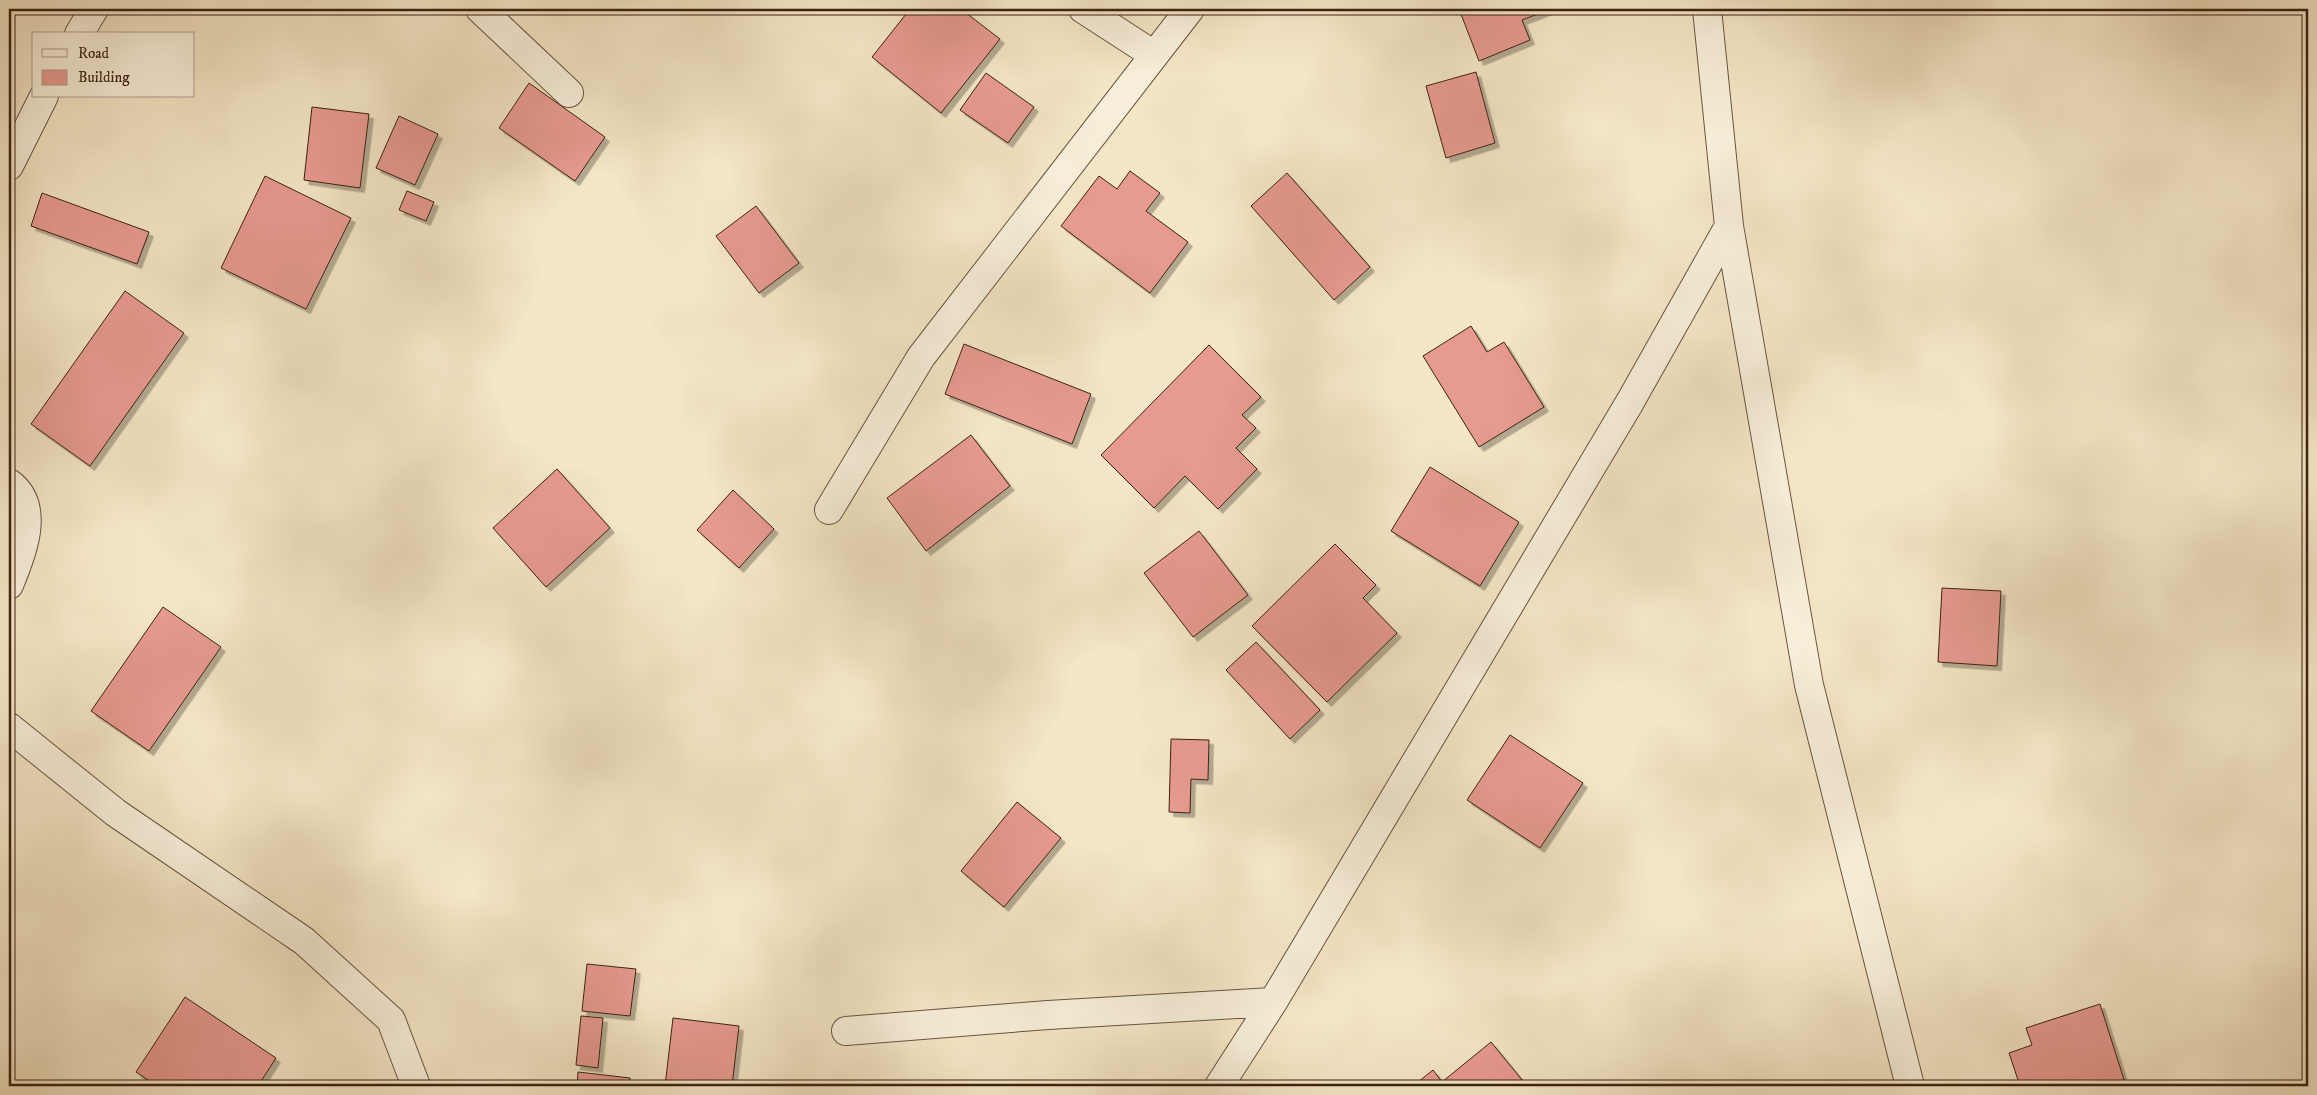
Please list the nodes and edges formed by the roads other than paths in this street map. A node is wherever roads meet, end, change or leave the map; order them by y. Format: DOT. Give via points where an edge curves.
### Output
graph roads {
  1 [pos="94,9"];
  2 [pos="480,9"];
  3 [pos="1083,9"];
  4 [pos="1190,9"];
  5 [pos="1707,9"];
  6 [pos="80,32"];
  7 [pos="1154,55"];
  8 [pos="569,93"];
  9 [pos="43,98"];
  10 [pos="9,166"];
  11 [pos="1729,226"];
  12 [pos="9,483"];
  13 [pos="829,510"];
  14 [pos="9,585"];
  15 [pos="9,728"];
  16 [pos="1273,1002"];
  17 [pos="846,1031"];
  18 [pos="416,1086"];
  19 [pos="1219,1086"];
  20 [pos="1910,1086"];
  1 -- 6 [label="street"];
  2 -- 8 [label="street"];
  3 -- 7 [label="street"];
  4 -- 7 [label="street"];
  5 -- 11 [label="street"];
  7 -- 13 [label="street" via="921,357"];
  9 -- 10 [label="street"];
  11 -- 16 [label="street" via="1630,402"];
  11 -- 20 [label="street" via="1809,685"];
  12 -- 14 [label="street" via="15,487 27,513 24,549"];
  15 -- 18 [label="street" via="116,813 304,941 391,1020"];
  16 -- 17 [label="street"];
  16 -- 19 [label="street"];
}
